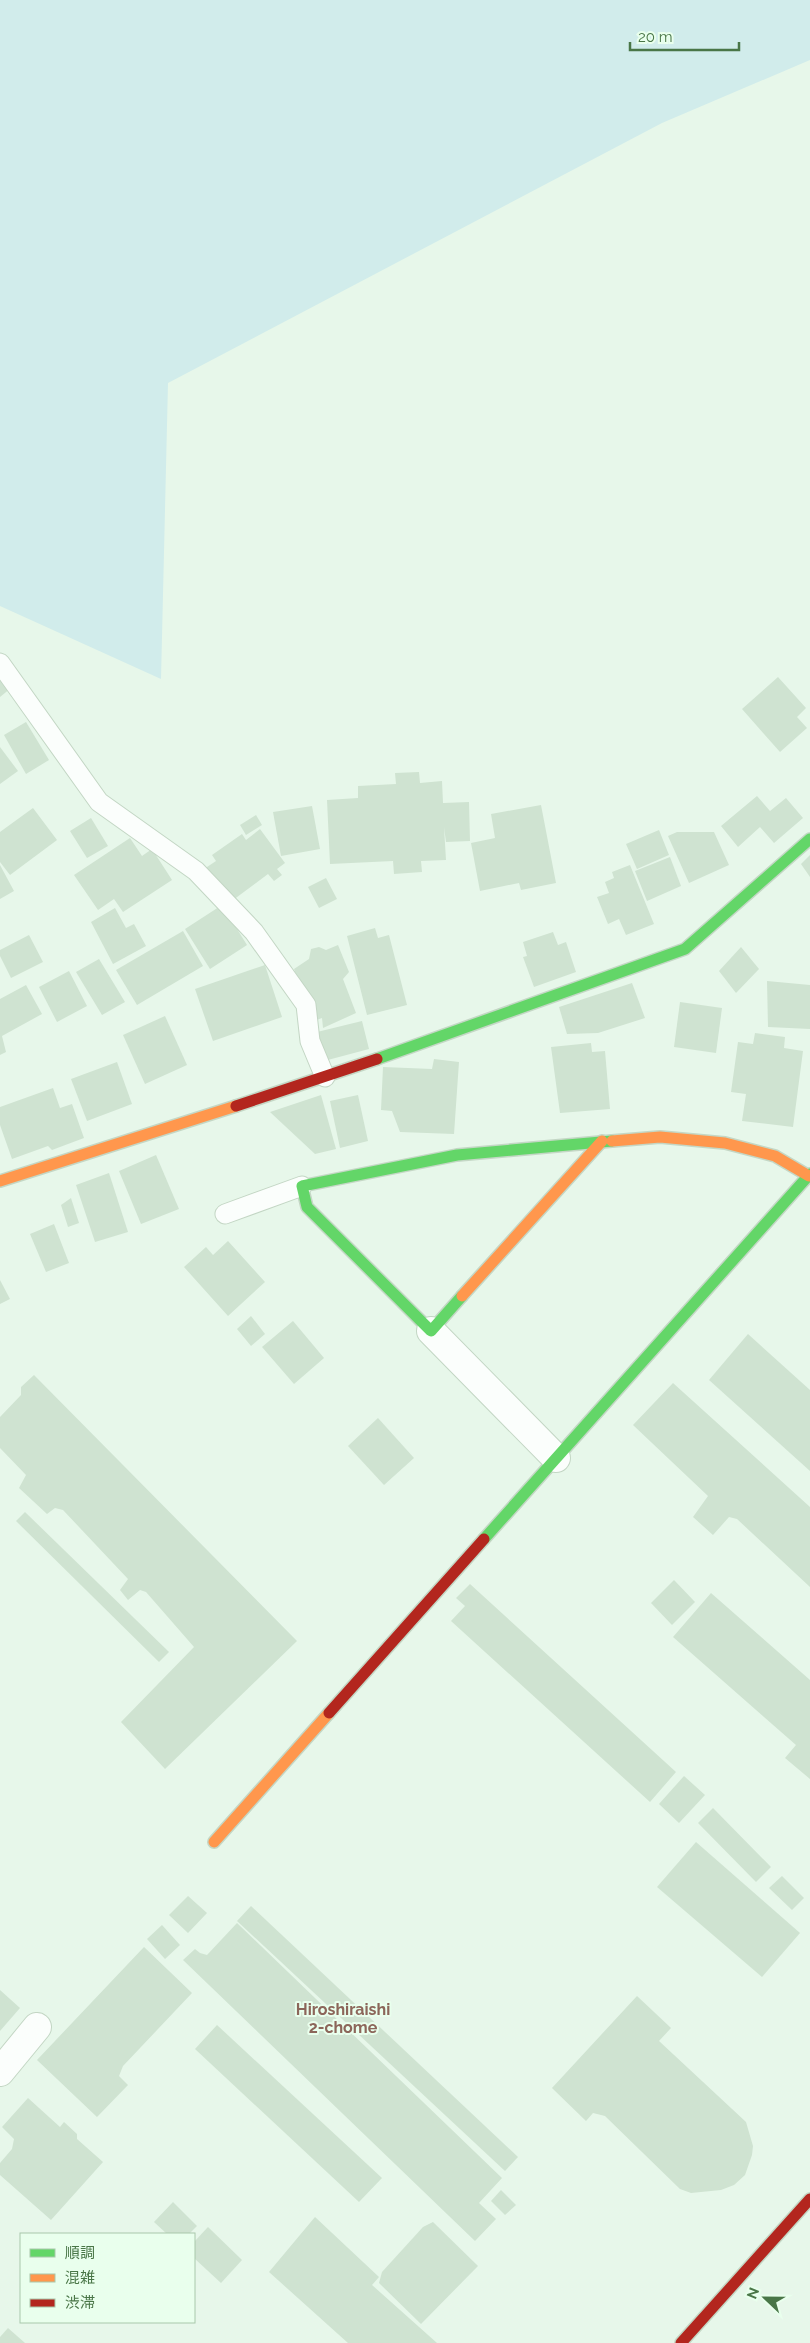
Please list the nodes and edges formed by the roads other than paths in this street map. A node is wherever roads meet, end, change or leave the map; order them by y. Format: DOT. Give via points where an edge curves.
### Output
graph roads {
  1 [pos="0,662"];
  2 [pos="810,839"];
  3 [pos="325,1077"];
  4 [pos="602,1141"];
  5 [pos="809,1175"];
  6 [pos="0,1181"];
  7 [pos="302,1186"];
  8 [pos="225,1214"];
  9 [pos="431,1331"];
  10 [pos="556,1458"];
  11 [pos="214,1842"];
  12 [pos="37,2027"];
  13 [pos="0,2072"];
  14 [pos="810,2198"];
  15 [pos="681,2343"];
  1 -- 3 [label="lane" via="99,802 196,871 254,932 306,1005 310,1041"];
  2 -- 3 [label="main road" via="685,949"];
  3 -- 6 [label="main road"];
  4 -- 5 [label="main road" via="660,1137 725,1142 775,1156"];
  4 -- 7 [label="main road" via="457,1155"];
  4 -- 9 [label="main road"];
  5 -- 10 [label="main road"];
  7 -- 8 [label="lane"];
  7 -- 9 [label="main road" via="306,1207"];
  9 -- 10 [label="street"];
  10 -- 11 [label="main road"];
  12 -- 13 [label="street"];
  14 -- 15 [label="main road"];
}
